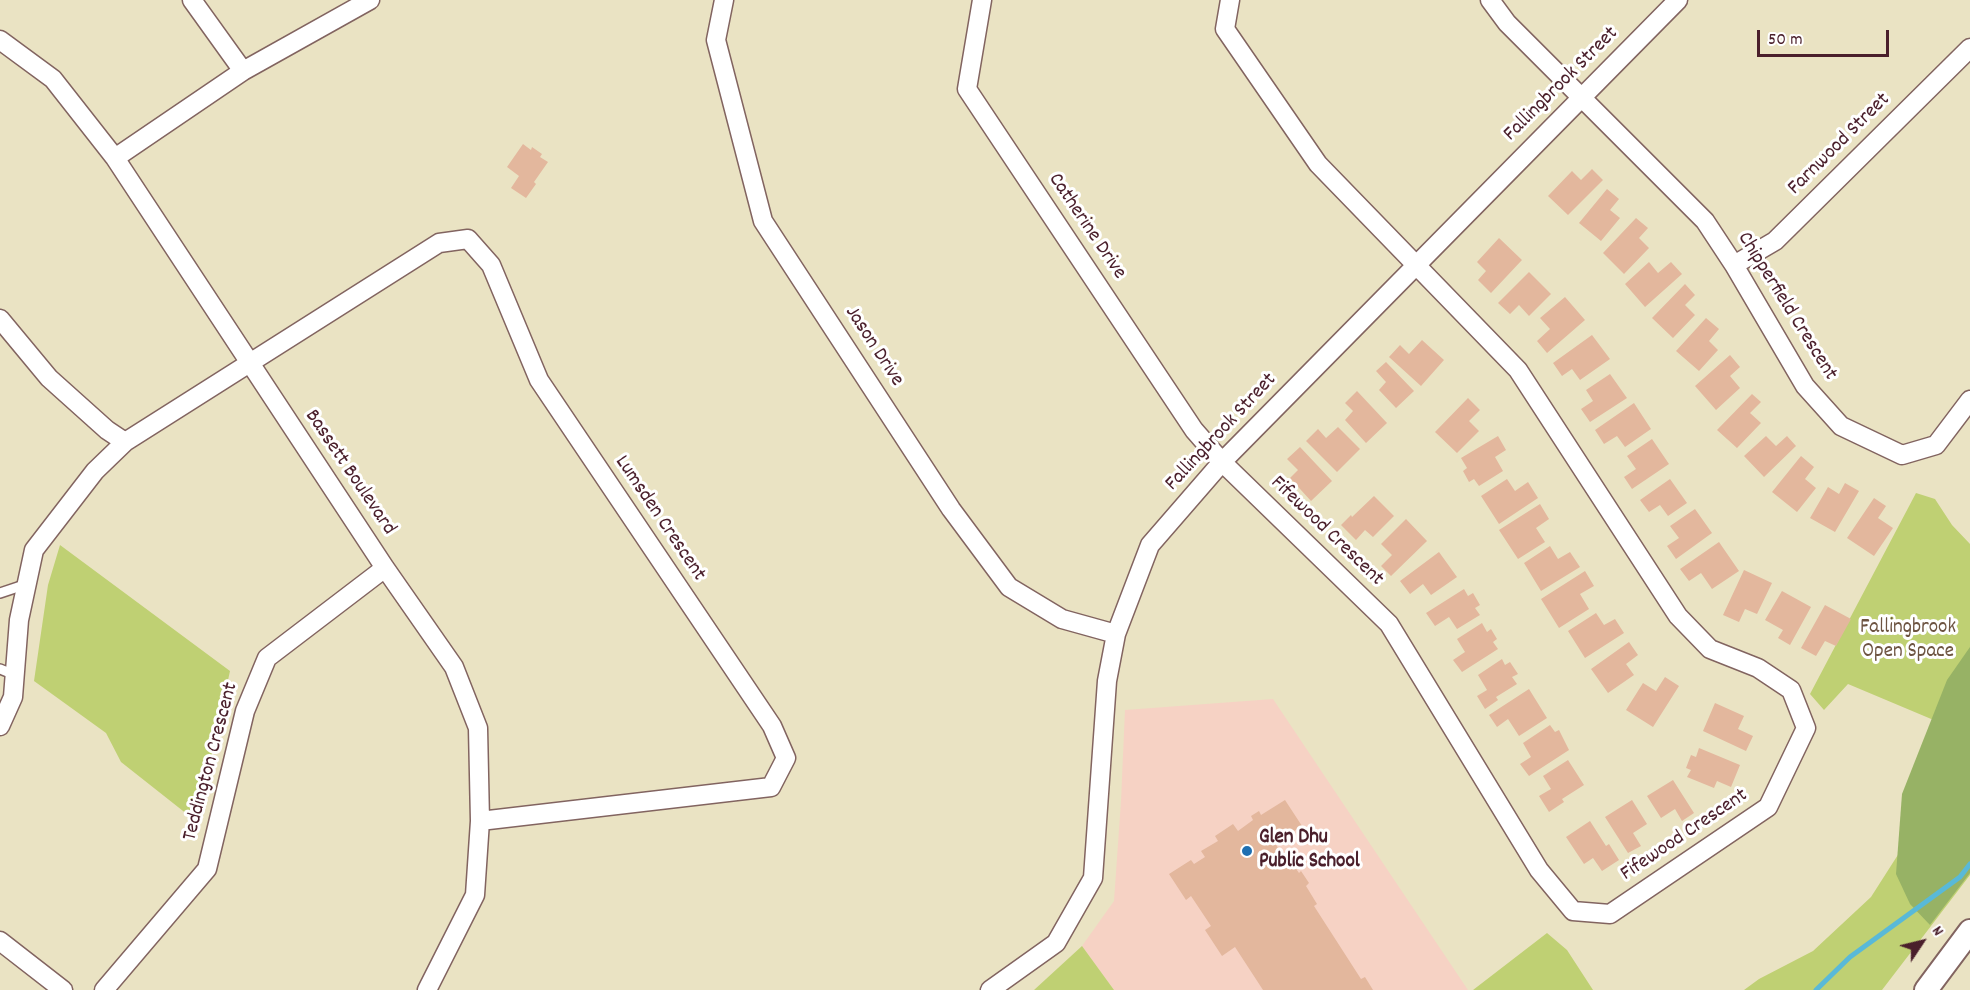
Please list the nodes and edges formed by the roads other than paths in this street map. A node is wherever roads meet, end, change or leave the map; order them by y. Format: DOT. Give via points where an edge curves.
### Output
graph roads {
  1 [pos="192,0"];
  2 [pos="370,0"];
  3 [pos="724,0"];
  4 [pos="982,0"];
  5 [pos="1230,0"];
  6 [pos="1490,0"];
  7 [pos="1678,0"];
  8 [pos="0,40"];
  9 [pos="1970,48"];
  10 [pos="243,71"];
  11 [pos="1581,97"];
  12 [pos="115,158"];
  13 [pos="1734,265"];
  14 [pos="1418,266"];
  15 [pos="0,319"];
  16 [pos="249,363"];
  17 [pos="1970,400"];
  18 [pos="125,442"];
  19 [pos="1222,462"];
  20 [pos="385,568"];
  21 [pos="27,584"];
  22 [pos="0,593"];
  23 [pos="1116,634"];
  24 [pos="8,672"];
  25 [pos="0,726"];
  26 [pos="480,821"];
  27 [pos="1970,932"];
  28 [pos="0,941"];
  29 [pos="63,990"];
  30 [pos="104,990"];
  31 [pos="427,990"];
  32 [pos="990,990"];
  33 [pos="1926,990"];
  1 -- 10 [label="street"];
  2 -- 10 [label="street"];
  3 -- 23 [label="street, Jason Drive" via="716,40 763,221 951,509 1010,587 1062,619"];
  4 -- 19 [label="street, Catherine Drive" via="967,89 1194,430"];
  5 -- 14 [label="street, Fifewood Crescent" via="1225,29 1318,164"];
  6 -- 11 [label="street, Chipperfield Crescent" via="1507,23"];
  7 -- 11 [label="street, Fallingbrook Street"];
  8 -- 12 [label="street, Bassett Boulevard" via="53,79"];
  9 -- 13 [label="street, Farnwood Street" via="1775,241"];
  10 -- 12 [label="street"];
  11 -- 13 [label="street, Chipperfield Crescent" via="1705,221"];
  11 -- 14 [label="street, Fallingbrook Street"];
  12 -- 16 [label="street, Bassett Boulevard"];
  13 -- 17 [label="street, Chipperfield Crescent" via="1805,386 1841,426 1902,455 1936,445"];
  14 -- 19 [label="street, Fallingbrook Street"];
  14 -- 19 [label="street, Fifewood Crescent" via="1518,370 1678,616 1710,649 1758,668 1791,690 1806,728 1767,807 1610,914 1573,911 1539,870 1389,624"];
  15 -- 18 [label="street" via="49,378"];
  16 -- 18 [label="street"];
  16 -- 20 [label="street, Bassett Boulevard"];
  16 -- 26 [label="street, Lumsden Crescent" via="439,243 468,239 492,265 539,380 772,726 786,758 771,787"];
  18 -- 21 [label="street" via="95,471 34,550"];
  19 -- 23 [label="street, Fallingbrook Street" via="1150,545"];
  20 -- 26 [label="street, Bassett Boulevard" via="454,668 478,728"];
  20 -- 30 [label="street, Teddington Crescent" via="267,658 245,711 207,869"];
  21 -- 22 [label="lane"];
  21 -- 24 [label="street"];
  23 -- 32 [label="street, Fallingbrook Street" via="1107,681 1093,878 1056,943"];
  24 -- 25 [label="street" via="14,697"];
  26 -- 31 [label="street, Bassett Boulevard" via="475,895"];
  27 -- 33 [label="street"];
  28 -- 29 [label="street"];
}
